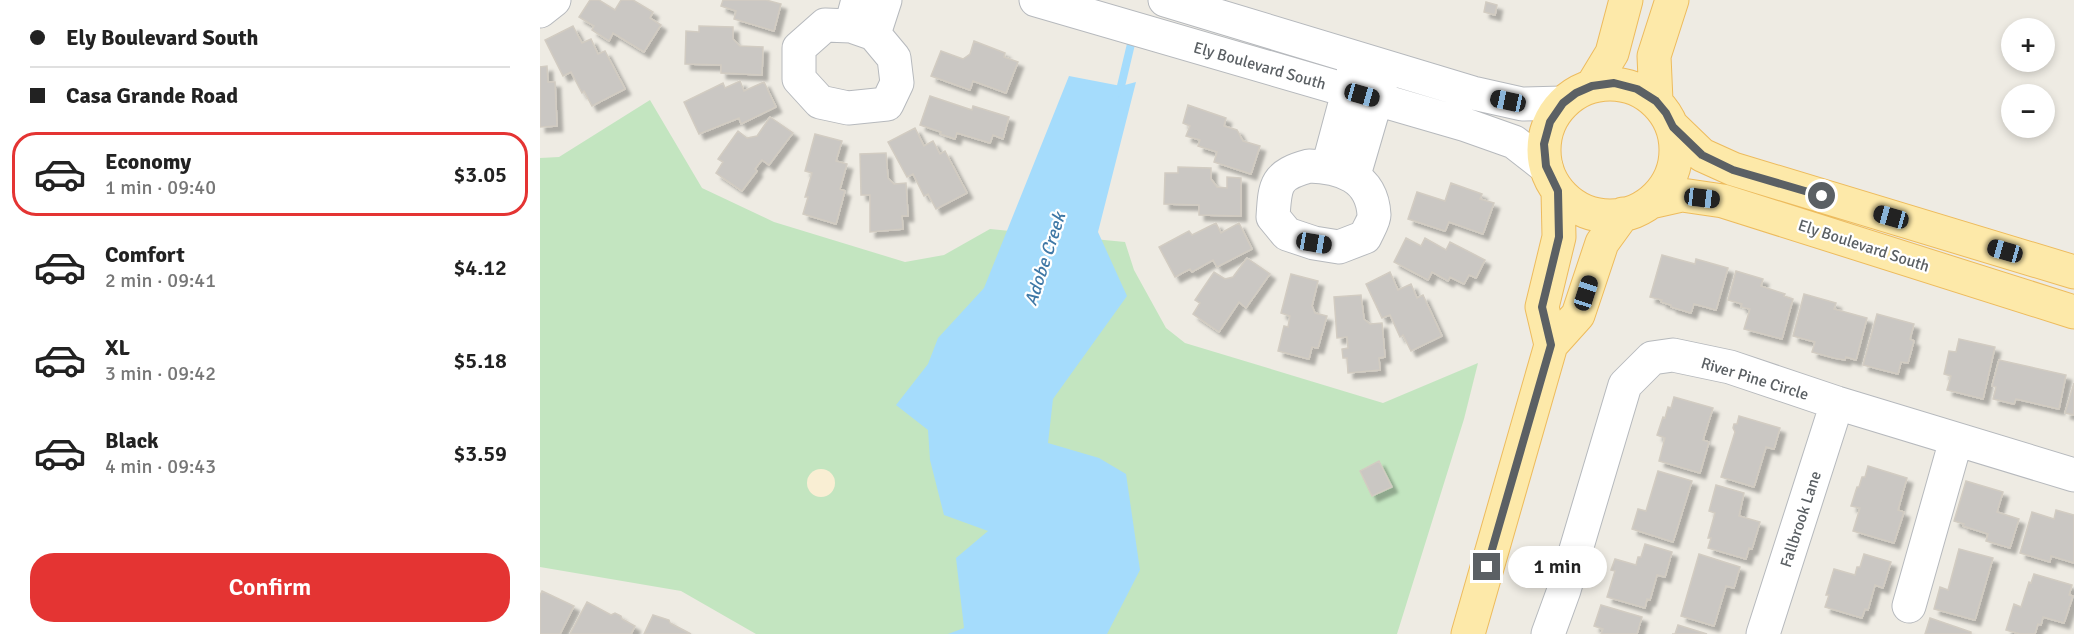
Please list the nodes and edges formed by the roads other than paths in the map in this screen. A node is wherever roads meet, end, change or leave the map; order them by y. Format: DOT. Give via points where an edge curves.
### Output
graph roads {
  1 [pos="554,0"];
  2 [pos="885,0"];
  3 [pos="1036,0"];
  4 [pos="1165,0"];
  5 [pos="1626,0"];
  6 [pos="1672,0"];
  7 [pos="540,11"];
  8 [pos="861,20"];
  9 [pos="1371,62"];
  10 [pos="1592,86"];
  11 [pos="1362,95"];
  12 [pos="1563,103"];
  13 [pos="1664,114"];
  14 [pos="1341,171"];
  15 [pos="1552,179"];
  16 [pos="1637,208"];
  17 [pos="2074,272"];
  18 [pos="2074,312"];
  19 [pos="1551,345"];
  20 [pos="1837,403"];
  21 [pos="1956,440"];
  22 [pos="2074,475"];
  23 [pos="1909,606"];
  24 [pos="1468,634"];
  25 [pos="1548,634"];
  26 [pos="1763,634"];
  1 -- 7 [label="street"];
  2 -- 8 [label="street"];
  3 -- 11 [label="street, Ely Boulevard South"];
  4 -- 9 [label="street"];
  5 -- 10 [label="main road" via="1612,53"];
  6 -- 13 [label="main road" via="1654,56"];
  9 -- 11 [label="street"];
  9 -- 12 [label="street" via="1503,100 1522,104"];
  10 -- 12 [label="main road"];
  10 -- 13 [label="main road" via="1614,83 1637,89"];
  11 -- 14 [label="street"];
  11 -- 15 [label="street, Ely Boulevard South" via="1514,142"];
  12 -- 15 [label="main road" via="1550,122 1544,144"];
  13 -- 16 [label="main road" via="1677,147 1674,168 1665,187"];
  13 -- 17 [label="main road, Ely Boulevard South" via="1702,155 1733,170"];
  15 -- 16 [label="main road" via="1571,204 1587,212 1605,216"];
  15 -- 19 [label="main road" via="1559,237 1542,307"];
  16 -- 18 [label="main road, Ely Boulevard South" via="1682,195 1723,201"];
  16 -- 19 [label="main road" via="1602,243 1578,315"];
  19 -- 24 [label="main road"];
  20 -- 21 [label="street, River Pine Circle"];
  20 -- 25 [label="street, River Pine Circle" via="1730,367 1673,355 1652,358 1625,385"];
  20 -- 26 [label="street, Fallbrook Lane"];
  21 -- 22 [label="street, River Pine Circle"];
  21 -- 23 [label="street"];
}
